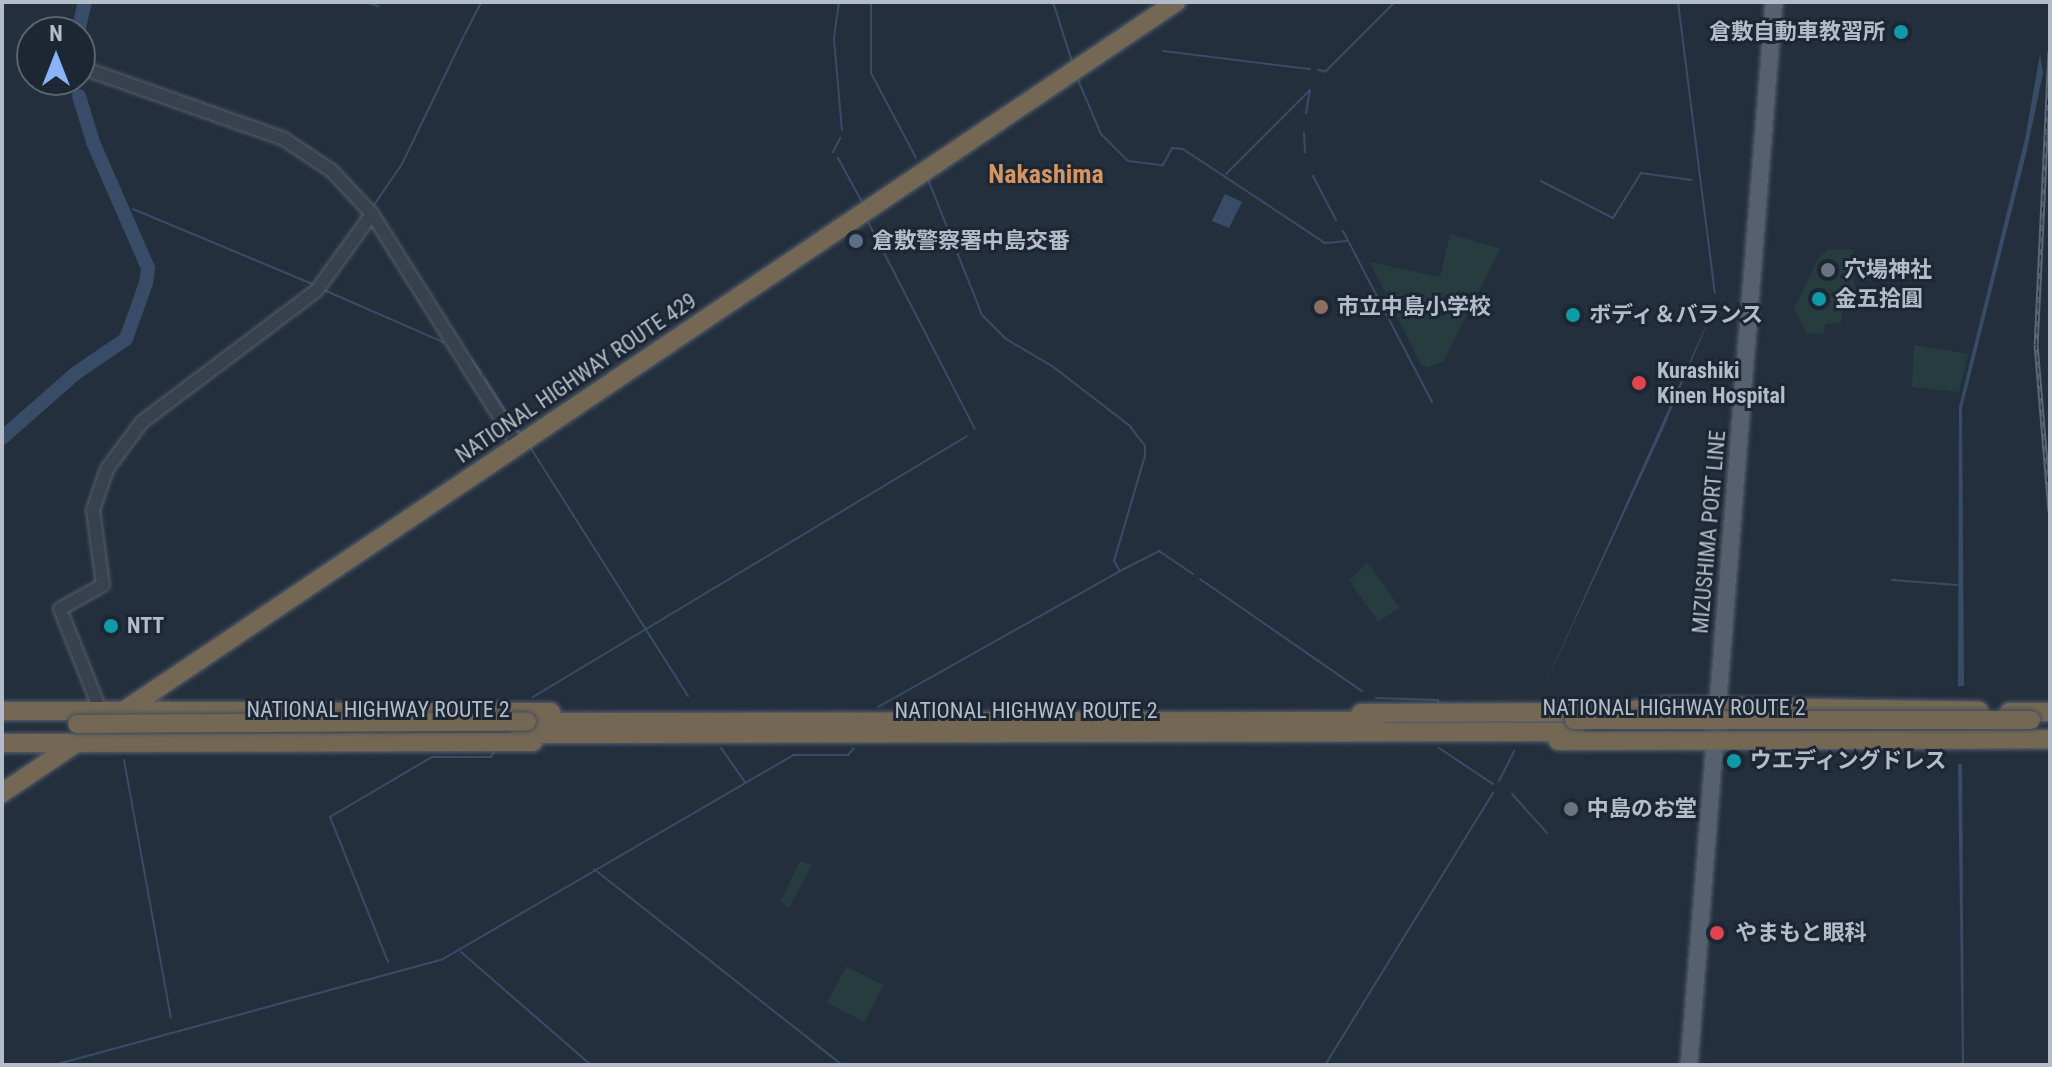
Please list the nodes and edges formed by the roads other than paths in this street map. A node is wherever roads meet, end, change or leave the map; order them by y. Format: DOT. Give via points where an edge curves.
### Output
graph roads {
  1 [pos="1176,2"];
  2 [pos="1774,2"];
  3 [pos="96,73"];
  4 [pos="372,214"];
  5 [pos="518,446"];
  6 [pos="192,665"];
  7 [pos="1717,706"];
  8 [pos="2,711"];
  9 [pos="184,711"];
  10 [pos="2050,712"];
  11 [pos="104,718"];
  12 [pos="746,720"];
  13 [pos="1303,720"];
  14 [pos="2037,723"];
  15 [pos="2,724"];
  16 [pos="1574,726"];
  17 [pos="524,728"];
  18 [pos="2050,730"];
  19 [pos="2,735"];
  20 [pos="771,735"];
  21 [pos="1328,735"];
  22 [pos="2050,739"];
  23 [pos="2,743"];
  24 [pos="28,743"];
  25 [pos="78,743"];
  26 [pos="136,743"];
  27 [pos="1715,743"];
  28 [pos="22,778"];
  29 [pos="2,793"];
  30 [pos="1689,1065"];
  1 -- 5 [label="highway, NATIONAL HIGHWAY ROUTE 429"];
  2 -- 7 [label="main road, MIZUSHIMA PORT LINE"];
  3 -- 4 [label="street" via="284,139 332,171"];
  4 -- 5 [label="street"];
  4 -- 11 [label="street" via="317,290 142,422 107,469 93,510 103,585 60,609"];
  5 -- 6 [label="highway, NATIONAL HIGHWAY ROUTE 429"];
  6 -- 9 [label="highway" via="171,694"];
  6 -- 11 [label="highway, NATIONAL HIGHWAY ROUTE 429"];
  7 -- 10 [label="highway"];
  7 -- 13 [label="highway" via="1367,712"];
  7 -- 27 [label="main road, MIZUSHIMA PORT LINE"];
  8 -- 11 [label="highway"];
  9 -- 11 [label="highway"];
  9 -- 12 [label="highway" via="613,711"];
  11 -- 25 [label="highway, NATIONAL HIGHWAY ROUTE 429"];
  11 -- 26 [label="highway" via="118,737"];
  12 -- 13 [label="highway, NATIONAL HIGHWAY ROUTE 2"];
  12 -- 17 [label="highway, NATIONAL HIGHWAY ROUTE 2"];
  13 -- 16 [label="highway, NATIONAL HIGHWAY ROUTE 2"];
  14 -- 16 [label="highway, NATIONAL HIGHWAY ROUTE 2"];
  14 -- 18 [label="highway, NATIONAL HIGHWAY ROUTE 2"];
  15 -- 17 [label="highway, NATIONAL HIGHWAY ROUTE 2, bridge"];
  16 -- 21 [label="highway, NATIONAL HIGHWAY ROUTE 2"];
  17 -- 19 [label="highway, NATIONAL HIGHWAY ROUTE 2"];
  17 -- 20 [label="highway, NATIONAL HIGHWAY ROUTE 2"];
  20 -- 21 [label="highway, NATIONAL HIGHWAY ROUTE 2"];
  20 -- 26 [label="highway" via="605,742"];
  21 -- 27 [label="highway" via="1362,740"];
  22 -- 27 [label="highway"];
  23 -- 24 [label="highway"];
  24 -- 25 [label="highway"];
  24 -- 28 [label="highway" via="35,761"];
  25 -- 26 [label="highway"];
  25 -- 28 [label="highway, NATIONAL HIGHWAY ROUTE 429"];
  27 -- 30 [label="main road, MIZUSHIMA PORT LINE"];
  28 -- 29 [label="highway, NATIONAL HIGHWAY ROUTE 429"];
}
